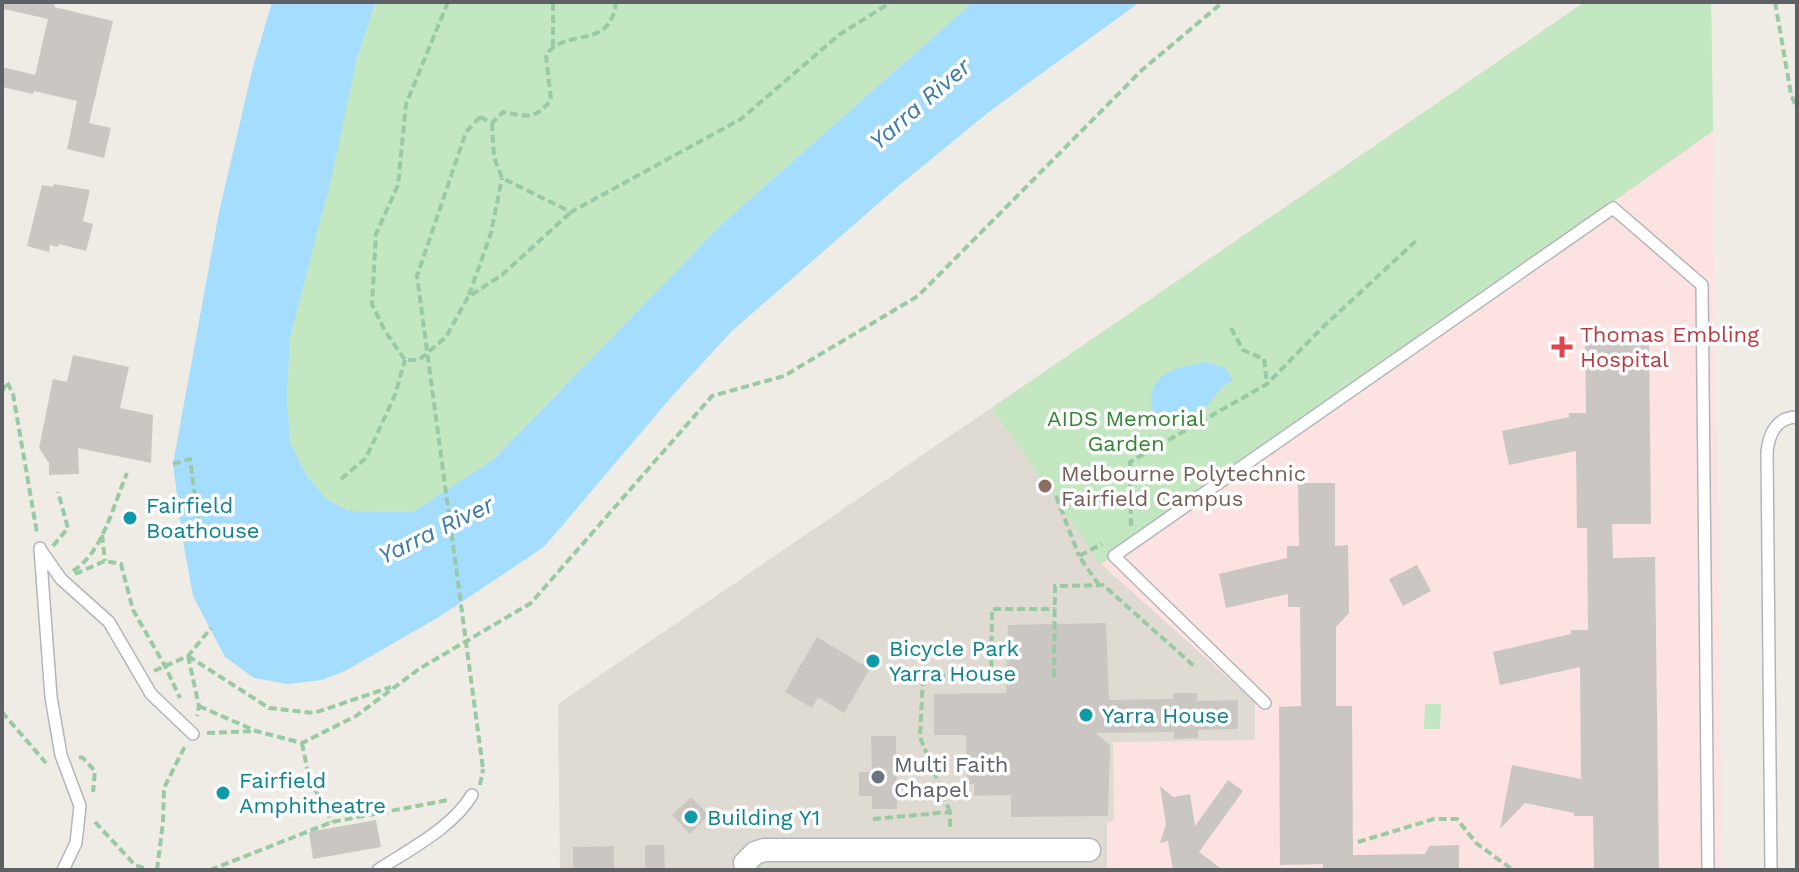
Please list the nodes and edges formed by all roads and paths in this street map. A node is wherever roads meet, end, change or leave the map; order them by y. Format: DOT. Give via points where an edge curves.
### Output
graph roads {
  1 [pos="448,2"];
  2 [pos="553,2"];
  3 [pos="616,2"];
  4 [pos="891,2"];
  5 [pos="1223,2"];
  6 [pos="1775,2"];
  7 [pos="553,47"];
  8 [pos="1797,109"];
  9 [pos="492,123"];
  10 [pos="502,178"];
  11 [pos="571,212"];
  12 [pos="1417,240"];
  13 [pos="468,297"];
  14 [pos="1231,328"];
  15 [pos="405,360"];
  16 [pos="1267,384"];
  17 [pos="2,392"];
  18 [pos="1797,417"];
  19 [pos="173,464"];
  20 [pos="127,473"];
  21 [pos="341,479"];
  22 [pos="58,492"];
  23 [pos="1056,496"];
  24 [pos="1131,530"];
  25 [pos="102,533"];
  26 [pos="182,535"];
  27 [pos="1105,543"];
  28 [pos="40,548"];
  29 [pos="1079,556"];
  30 [pos="105,561"];
  31 [pos="61,579"];
  32 [pos="1099,585"];
  33 [pos="1055,609"];
  34 [pos="211,628"];
  35 [pos="188,656"];
  36 [pos="165,666"];
  37 [pos="1194,666"];
  38 [pos="1054,677"];
  39 [pos="397,685"];
  40 [pos="1265,703"];
  41 [pos="2,712"];
  42 [pos="256,731"];
  43 [pos="193,734"];
  44 [pos="302,743"];
  45 [pos="483,769"];
  46 [pos="54,773"];
  47 [pos="472,795"];
  48 [pos="80,806"];
  49 [pos="950,812"];
  50 [pos="873,819"];
  51 [pos="332,822"];
  52 [pos="1358,842"];
  53 [pos="950,850"];
  54 [pos="1089,850"];
  55 [pos="983,860"];
  56 [pos="744,866"];
  57 [pos="133,868"];
  58 [pos="63,870"];
  59 [pos="149,870"];
  60 [pos="157,870"];
  61 [pos="210,870"];
  62 [pos="378,870"];
  63 [pos="1513,870"];
  64 [pos="1708,870"];
  65 [pos="1771,870"];
  1 -- 15 [label="path" via="406,104 398,185 376,234 372,304"];
  2 -- 7 [label="path"];
  3 -- 7 [label="path" via="607,28"];
  4 -- 11 [label="path" via="839,35 741,119"];
  5 -- 39 [label="path" via="1142,70 918,296 784,376 712,396 531,603"];
  6 -- 8 [label="path"];
  7 -- 9 [label="path" via="546,55 551,100 542,112 530,117 503,112"];
  9 -- 10 [label="path" via="494,157"];
  9 -- 45 [label="path, bridge" via="480,117 466,132 417,276"];
  10 -- 11 [label="path"];
  10 -- 13 [label="path" via="491,233"];
  11 -- 13 [label="path" via="502,275"];
  12 -- 16 [label="path"];
  13 -- 15 [label="path" via="446,337 419,360"];
  14 -- 16 [label="path" via="1243,350 1264,359"];
  15 -- 21 [label="path" via="366,458"];
  16 -- 24 [label="path" via="1130,462"];
  17 -- 28 [label="path" via="7,382"];
  18 -- 65 [label="lane" via="1779,422 1767,452"];
  19 -- 26 [label="path" via="190,459 200,533"];
  20 -- 25 [label="path"];
  22 -- 28 [label="path" via="68,528 55,545"];
  23 -- 29 [label="path"];
  25 -- 30 [label="path"];
  25 -- 31 [label="path" via="86,563"];
  27 -- 29 [label="path"];
  28 -- 31 [label="lane"];
  28 -- 48 [label="lane" via="51,697 61,755"];
  29 -- 32 [label="path"];
  30 -- 31 [label="path"];
  30 -- 36 [label="path" via="121,564 133,610"];
  31 -- 43 [label="lane" via="109,622 151,694"];
  32 -- 33 [label="path" via="1055,586"];
  32 -- 37 [label="path"];
  33 -- 38 [label="path"];
  33 -- 49 [label="path" via="992,609 991,674 923,676 920,737"];
  34 -- 35 [label="path"];
  35 -- 36 [label="path"];
  35 -- 39 [label="path" via="269,708 314,713"];
  35 -- 42 [label="path" via="199,706"];
  36 -- 43 [label="path"];
  39 -- 44 [label="path" via="356,716"];
  40 -- 64 [label="lane" via="1114,556 1613,208 1702,285"];
  41 -- 46 [label="path"];
  42 -- 43 [label="path"];
  42 -- 44 [label="path"];
  43 -- 60 [label="path" via="164,788"];
  44 -- 51 [label="path" via="309,778"];
  47 -- 51 [label="path"];
  47 -- 62 [label="lane" via="444,825"];
  48 -- 57 [label="path"];
  48 -- 58 [label="lane" via="76,843"];
  49 -- 50 [label="path"];
  49 -- 53 [label="path"];
  51 -- 61 [label="path"];
  52 -- 63 [label="path" via="1434,819 1457,819 1476,843"];
  53 -- 55 [label="street"];
  53 -- 56 [label="street" via="764,850"];
  54 -- 55 [label="street"];
  57 -- 59 [label="path"];
}
